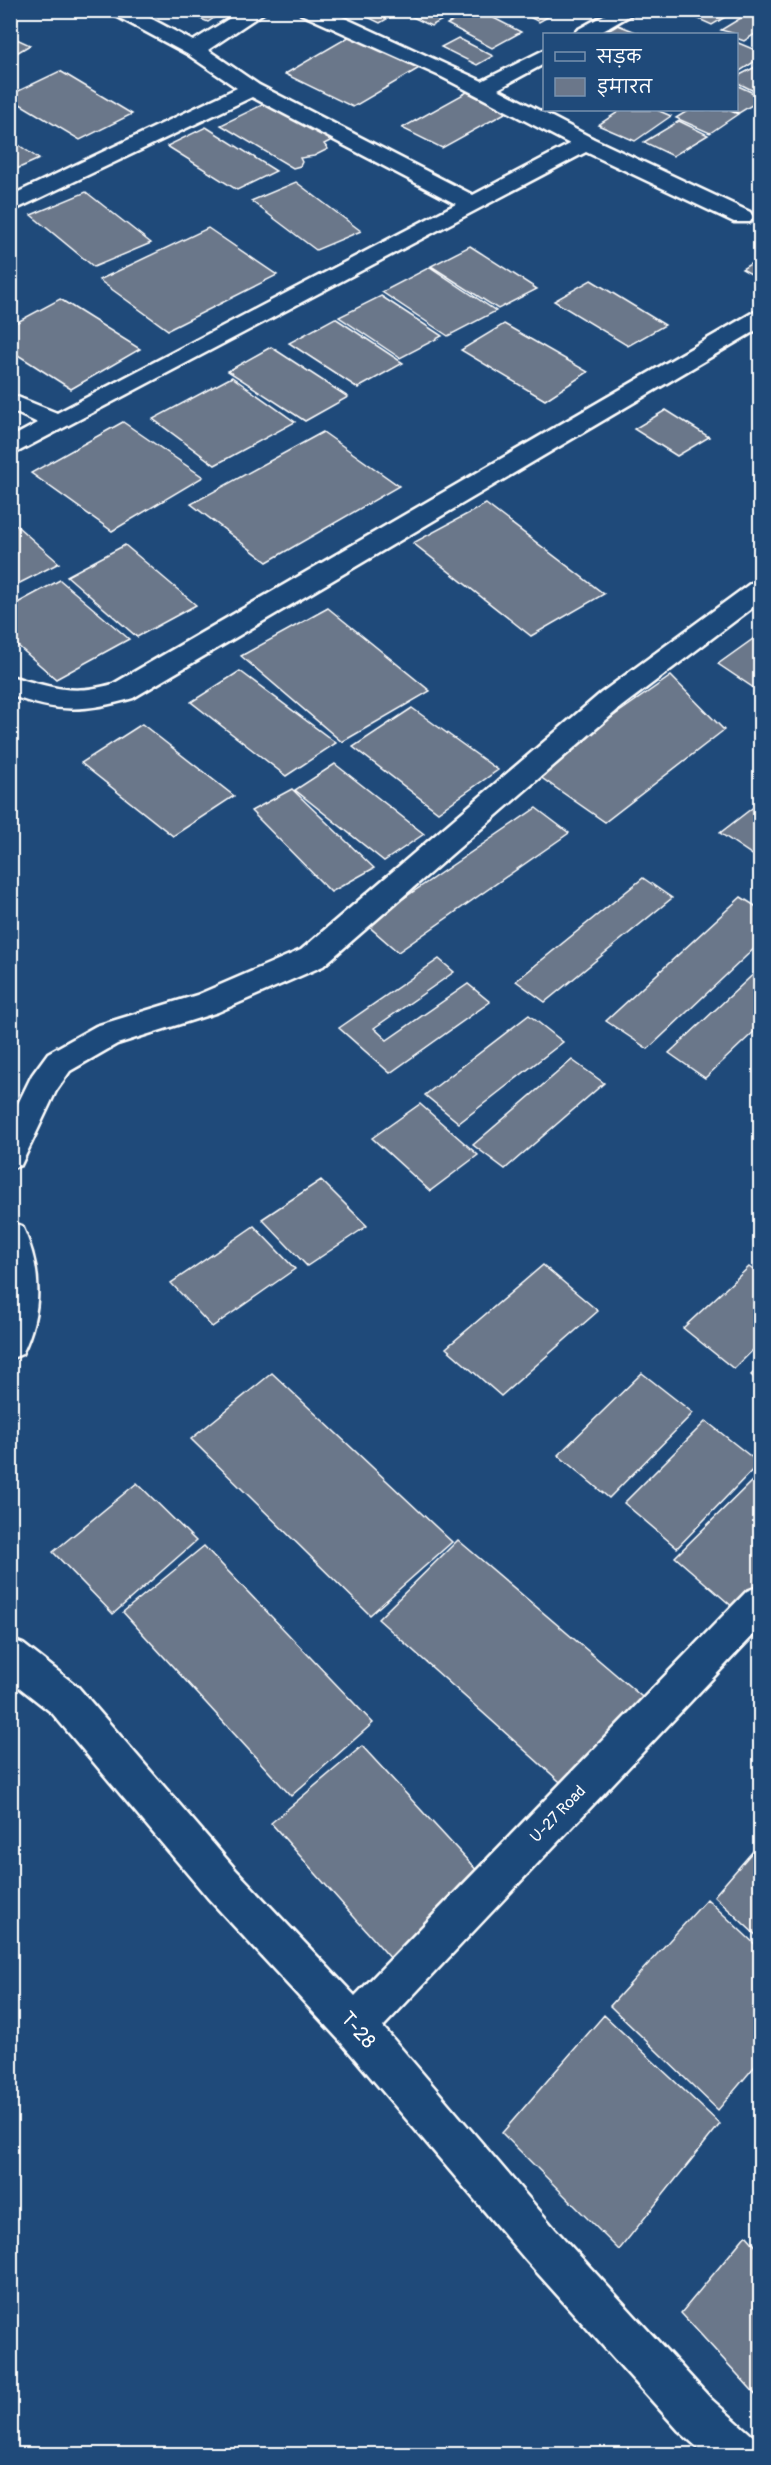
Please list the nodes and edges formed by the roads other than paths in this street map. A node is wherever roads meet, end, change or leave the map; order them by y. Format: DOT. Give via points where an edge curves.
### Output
graph roads {
  1 [pos="258,10"];
  2 [pos="308,10"];
  3 [pos="629,10"];
  4 [pos="125,14"];
  5 [pos="586,33"];
  6 [pos="194,50"];
  7 [pos="543,57"];
  8 [pos="484,88"];
  9 [pos="252,89"];
  10 [pos="586,144"];
  11 [pos="471,203"];
  12 [pos="10,204"];
  13 [pos="742,217"];
  14 [pos="760,318"];
  15 [pos="10,400"];
  16 [pos="58,423"];
  17 [pos="10,448"];
  18 [pos="760,589"];
  19 [pos="10,685"];
  20 [pos="10,1156"];
  21 [pos="10,1236"];
  22 [pos="10,1344"];
  23 [pos="760,1603"];
  24 [pos="10,1656"];
  25 [pos="356,2026"];
  26 [pos="739,2454"];
  1 -- 6 [label="street"];
  2 -- 8 [label="street"];
  3 -- 5 [label="street"];
  4 -- 6 [label="street"];
  6 -- 9 [label="street"];
  7 -- 8 [label="street"];
  8 -- 10 [label="street"];
  9 -- 11 [label="street"];
  9 -- 12 [label="street"];
  10 -- 11 [label="street"];
  10 -- 13 [label="street"];
  11 -- 16 [label="street"];
  14 -- 19 [label="street" via="123,691 99,699 62,702"];
  15 -- 16 [label="street"];
  16 -- 17 [label="street"];
  18 -- 20 [label="street" via="611,700 312,958 207,1004 108,1035 59,1062 43,1084"];
  21 -- 22 [label="street" via="21,1265 16,1326"];
  23 -- 25 [label="street, U-27 Road"];
  24 -- 25 [label="street, T-28" via="65,1700 222,1884"];
  25 -- 26 [label="street, T-28" via="540,2244 695,2415"];
}
